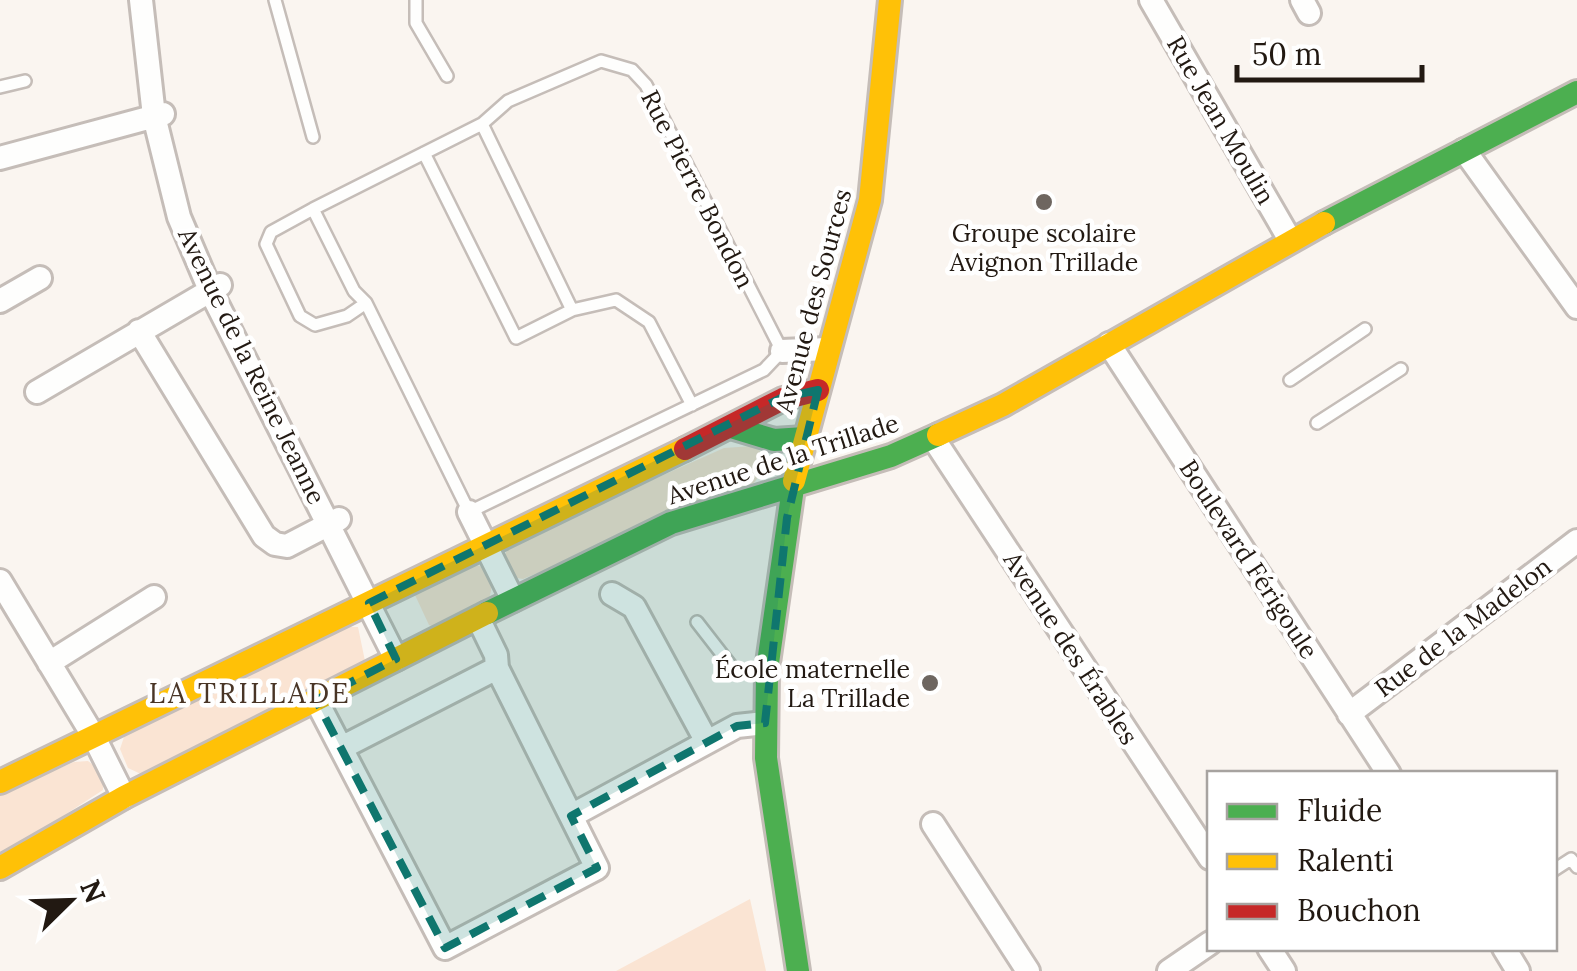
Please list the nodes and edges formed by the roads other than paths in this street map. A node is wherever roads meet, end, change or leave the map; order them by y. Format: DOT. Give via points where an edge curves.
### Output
graph roads {
  1 [pos="141,0"];
  2 [pos="275,0"];
  3 [pos="416,0"];
  4 [pos="890,0"];
  5 [pos="1151,0"];
  6 [pos="448,76"];
  7 [pos="25,81"];
  8 [pos="0,87"];
  9 [pos="1577,92"];
  10 [pos="159,115"];
  11 [pos="482,124"];
  12 [pos="313,137"];
  13 [pos="1464,150"];
  14 [pos="424,153"];
  15 [pos="0,158"];
  16 [pos="314,209"];
  17 [pos="1290,240"];
  18 [pos="40,278"];
  19 [pos="215,287"];
  20 [pos="0,301"];
  21 [pos="1575,302"];
  22 [pos="366,303"];
  23 [pos="572,310"];
  24 [pos="1365,329"];
  25 [pos="138,332"];
  26 [pos="1109,344"];
  27 [pos="828,349"];
  28 [pos="782,351"];
  29 [pos="1402,369"];
  30 [pos="1290,380"];
  31 [pos="818,390"];
  32 [pos="36,392"];
  33 [pos="692,405"];
  34 [pos="1317,423"];
  35 [pos="730,427"];
  36 [pos="805,438"];
  37 [pos="933,438"];
  38 [pos="793,485"];
  39 [pos="469,512"];
  40 [pos="334,522"];
  41 [pos="1577,541"];
  42 [pos="486,546"];
  43 [pos="0,581"];
  44 [pos="612,594"];
  45 [pos="154,597"];
  46 [pos="513,600"];
  47 [pos="369,603"];
  48 [pos="478,618"];
  49 [pos="698,622"];
  50 [pos="396,659"];
  51 [pos="49,663"];
  52 [pos="497,668"];
  53 [pos="766,670"];
  54 [pos="316,700"];
  55 [pos="1349,714"];
  56 [pos="766,723"];
  57 [pos="94,737"];
  58 [pos="707,742"];
  59 [pos="341,748"];
  60 [pos="1386,771"];
  61 [pos="0,782"];
  62 [pos="124,796"];
  63 [pos="571,816"];
  64 [pos="933,824"];
  65 [pos="1207,853"];
  66 [pos="1577,867"];
  67 [pos="0,868"];
  68 [pos="1557,868"];
  69 [pos="1207,946"];
  70 [pos="798,971"];
  71 [pos="1028,971"];
  72 [pos="1168,971"];
  1 -- 10 [label="street, Avenue de la Reine Jeanne"];
  2 -- 12 [label="lane"];
  3 -- 6 [label="lane" via="416,22"];
  4 -- 27 [label="street, Avenue des Sources" via="870,200"];
  5 -- 17 [label="street, Rue Jean Moulin"];
  7 -- 8 [label="lane"];
  9 -- 13 [label="street, Avenue de la Trillade"];
  10 -- 15 [label="street"];
  10 -- 19 [label="street, Avenue de la Reine Jeanne" via="179,217"];
  11 -- 14 [label="lane, Rue Pierre Bondon"];
  11 -- 23 [label="lane"];
  11 -- 28 [label="lane, Rue Pierre Bondon" via="508,101 601,62 632,70 646,85"];
  13 -- 17 [label="street, Avenue de la Trillade"];
  13 -- 21 [label="street"];
  14 -- 16 [label="lane, Rue Pierre Bondon"];
  14 -- 23 [label="lane" via="516,338"];
  16 -- 22 [label="lane"];
  16 -- 22 [label="lane, Rue Pierre Bondon" via="271,232 266,244 300,316 315,325"];
  17 -- 26 [label="street, Avenue de la Trillade"];
  18 -- 20 [label="street"];
  19 -- 25 [label="street"];
  19 -- 40 [label="street, Avenue de la Reine Jeanne"];
  22 -- 39 [label="lane"];
  23 -- 33 [label="lane" via="616,300 650,322"];
  24 -- 30 [label="lane"];
  25 -- 32 [label="street"];
  25 -- 40 [label="street" via="264,536 287,546"];
  26 -- 37 [label="street, Avenue de la Trillade"];
  26 -- 55 [label="street, Boulevard Férigoule"];
  27 -- 28 [label="street"];
  27 -- 31 [label="street, Avenue des Sources"];
  28 -- 33 [label="lane" via="764,370"];
  29 -- 34 [label="lane"];
  31 -- 35 [label="street, Avenue de la Trillade" via="794,392"];
  31 -- 36 [label="street, Avenue des Sources"];
  33 -- 39 [label="lane"];
  35 -- 36 [label="street, Avenue de la Trillade" via="774,440"];
  35 -- 42 [label="street, Avenue de la Trillade"];
  36 -- 38 [label="street, Avenue des Sources"];
  37 -- 38 [label="street, Avenue de la Trillade"];
  37 -- 65 [label="street, Avenue des Érables"];
  38 -- 46 [label="street, Avenue de la Trillade" via="672,523"];
  38 -- 53 [label="street, Avenue des Sources"];
  39 -- 42 [label="street"];
  40 -- 47 [label="street, Avenue de la Reine Jeanne"];
  41 -- 55 [label="street, Rue de la Madelon"];
  42 -- 46 [label="street"];
  42 -- 47 [label="street, Avenue de la Trillade"];
  43 -- 51 [label="street"];
  44 -- 58 [label="street" via="634,608"];
  45 -- 51 [label="street"];
  46 -- 48 [label="street, Avenue de la Trillade"];
  47 -- 50 [label="street, Avenue de la Reine Jeanne"];
  47 -- 57 [label="street, Avenue de la Trillade"];
  48 -- 50 [label="street, Avenue de la Trillade"];
  48 -- 52 [label="street"];
  49 -- 53 [label="lane" via="735,672"];
  50 -- 54 [label="street, Avenue de la Trillade"];
  51 -- 57 [label="street"];
  52 -- 59 [label="street"];
  52 -- 63 [label="street"];
  53 -- 56 [label="street, Avenue des Sources"];
  54 -- 59 [label="street"];
  54 -- 62 [label="street, Avenue de la Trillade"];
  55 -- 60 [label="street, Boulevard Férigoule"];
  56 -- 58 [label="street" via="737,726"];
  56 -- 70 [label="street, Avenue des Sources"];
  57 -- 61 [label="street, Avenue de la Trillade"];
  57 -- 62 [label="street"];
  58 -- 63 [label="street"];
  59 -- 63 [label="street" via="446,948 597,868"];
  62 -- 67 [label="street, Avenue de la Trillade"];
  64 -- 71 [label="street"];
  66 -- 68 [label="lane" via="1570,858"];
  69 -- 72 [label="street"];
}
